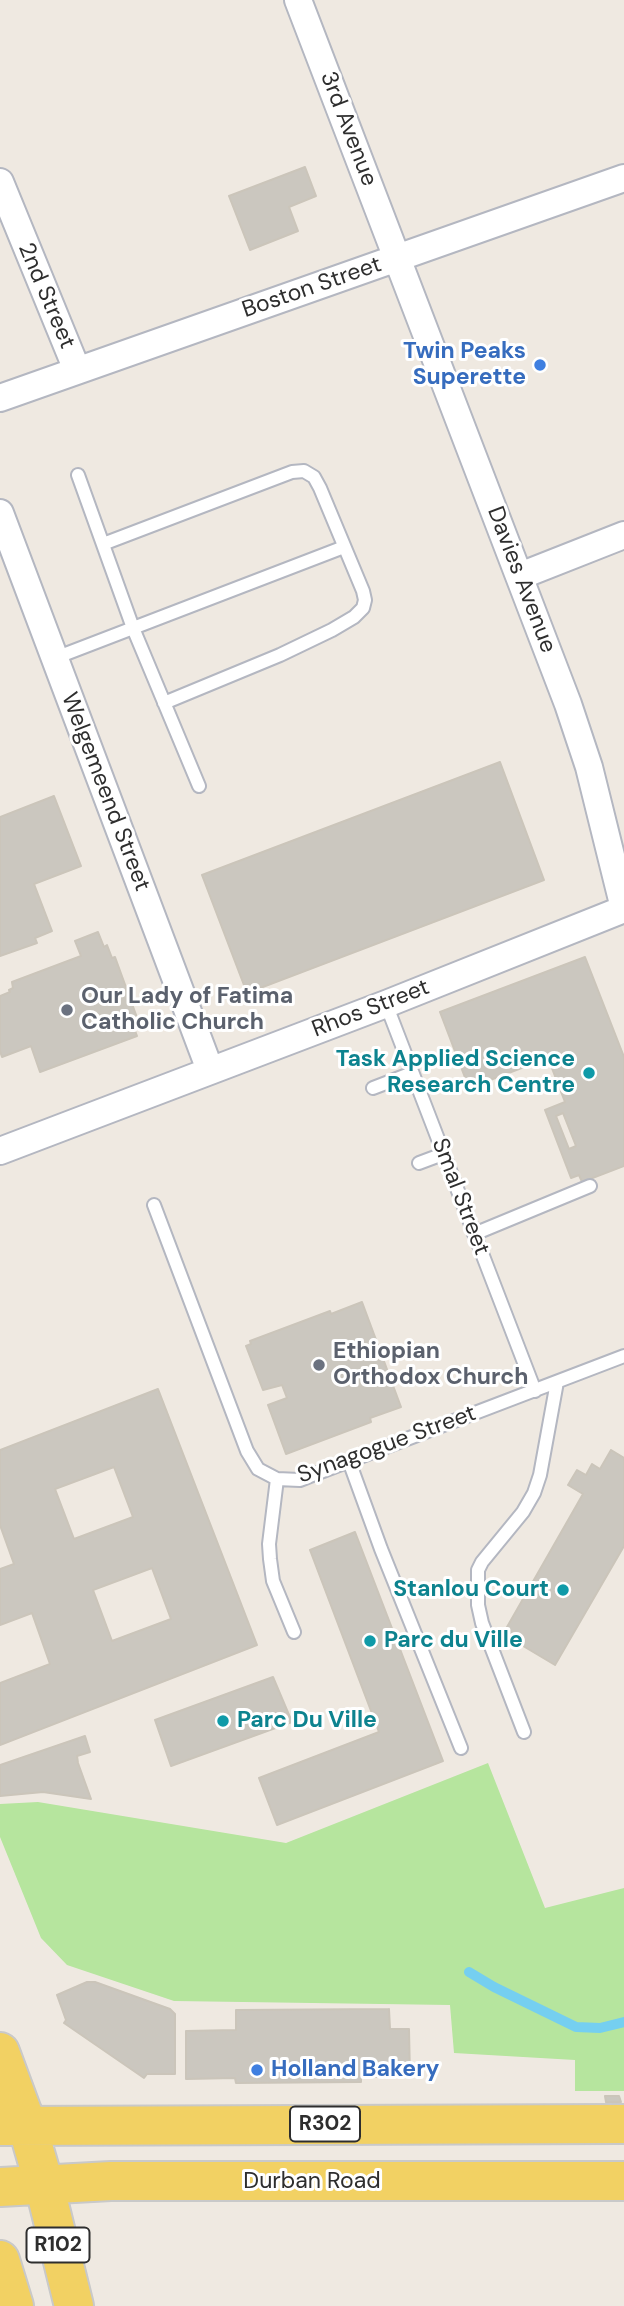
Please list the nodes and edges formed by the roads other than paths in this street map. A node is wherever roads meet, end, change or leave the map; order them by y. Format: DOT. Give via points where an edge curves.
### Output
graph roads {
  1 [pos="298,0"];
  2 [pos="624,178"];
  3 [pos="0,182"];
  4 [pos="397,258"];
  5 [pos="77,370"];
  6 [pos="0,398"];
  7 [pos="78,475"];
  8 [pos="0,513"];
  9 [pos="624,535"];
  10 [pos="103,544"];
  11 [pos="344,547"];
  12 [pos="520,576"];
  13 [pos="133,628"];
  14 [pos="55,658"];
  15 [pos="164,703"];
  16 [pos="199,786"];
  17 [pos="624,909"];
  18 [pos="386,1004"];
  19 [pos="210,1070"];
  20 [pos="412,1073"];
  21 [pos="373,1088"];
  22 [pos="0,1150"];
  23 [pos="443,1154"];
  24 [pos="419,1163"];
  25 [pos="590,1186"];
  26 [pos="154,1205"];
  27 [pos="474,1234"];
  28 [pos="624,1356"];
  29 [pos="557,1382"];
  30 [pos="535,1391"];
  31 [pos="349,1461"];
  32 [pos="277,1479"];
  33 [pos="294,1632"];
  34 [pos="524,1732"];
  35 [pos="461,1748"];
  36 [pos="0,2052"];
  37 [pos="624,2124"];
  38 [pos="13,2125"];
  39 [pos="624,2181"];
  40 [pos="44,2184"];
  41 [pos="0,2187"];
  42 [pos="0,2260"];
  43 [pos="14,2306"];
  44 [pos="74,2306"];
  1 -- 4 [label="street, 3rd Avenue"];
  2 -- 4 [label="street, Boston Street"];
  3 -- 5 [label="street, 2nd Street"];
  4 -- 5 [label="street, Boston Street"];
  4 -- 12 [label="street, Davies Avenue"];
  5 -- 6 [label="street, Boston Street"];
  7 -- 10 [label="lane"];
  8 -- 14 [label="street, Welgemeend Street"];
  9 -- 12 [label="street"];
  10 -- 11 [label="lane" via="301,470 320,488"];
  10 -- 13 [label="lane"];
  11 -- 13 [label="lane"];
  11 -- 15 [label="lane" via="365,600 354,617 280,655"];
  12 -- 17 [label="street, Davies Avenue" via="589,767"];
  13 -- 14 [label="lane"];
  13 -- 15 [label="lane"];
  14 -- 19 [label="street, Welgemeend Street"];
  15 -- 16 [label="lane"];
  17 -- 18 [label="street, Rhos Street"];
  18 -- 19 [label="street, Rhos Street"];
  18 -- 20 [label="lane, Smal Street"];
  19 -- 22 [label="street, Rhos Street"];
  20 -- 21 [label="lane"];
  20 -- 23 [label="lane, Smal Street"];
  23 -- 24 [label="lane"];
  23 -- 27 [label="lane, Smal Street"];
  25 -- 27 [label="lane"];
  26 -- 32 [label="lane, Synagogue Street" via="247,1451 258,1469"];
  27 -- 30 [label="lane, Smal Street"];
  28 -- 29 [label="lane, Synagogue Street"];
  29 -- 30 [label="lane, Synagogue Street"];
  29 -- 34 [label="lane" via="534,1493 478,1570 482,1623"];
  30 -- 31 [label="lane, Synagogue Street"];
  31 -- 32 [label="lane, Synagogue Street" via="300,1480"];
  31 -- 35 [label="lane"];
  32 -- 33 [label="lane" via="270,1559 273,1581"];
  36 -- 38 [label="main road, R102"];
  37 -- 38 [label="main road, R302"];
  38 -- 40 [label="main road, R102"];
  39 -- 40 [label="main road, Durban Road"];
  40 -- 41 [label="main road, Durban Road"];
  40 -- 44 [label="main road, R102"];
  42 -- 43 [label="main road, R102"];
}
